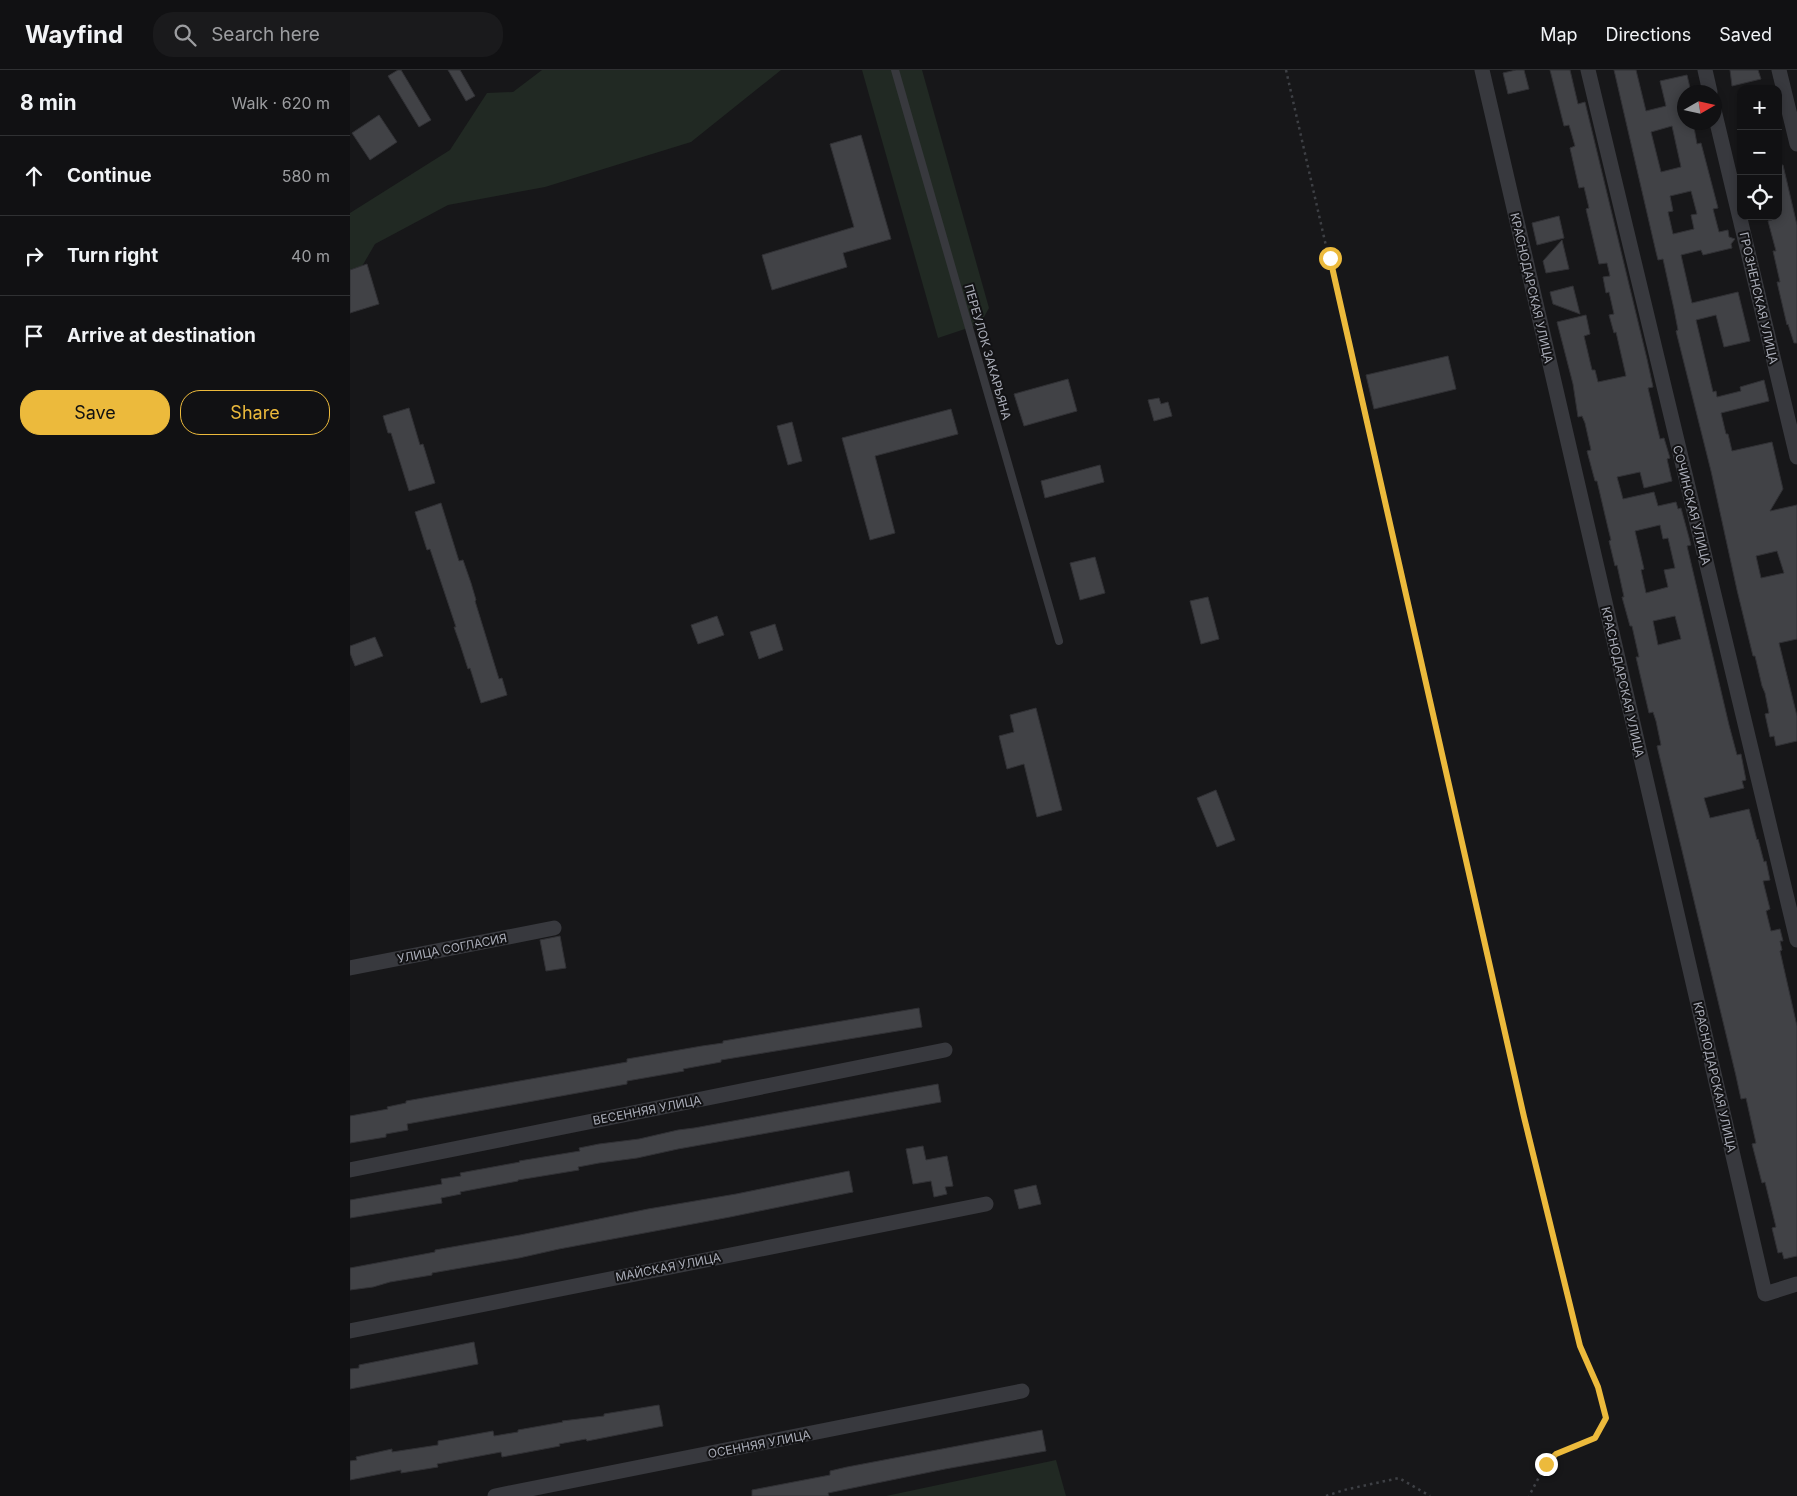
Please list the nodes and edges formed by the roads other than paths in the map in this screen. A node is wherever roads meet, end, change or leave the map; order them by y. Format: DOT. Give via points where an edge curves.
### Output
graph roads {
  1 [pos="895,70"];
  2 [pos="1482,70"];
  3 [pos="1588,70"];
  4 [pos="1705,70"];
  5 [pos="1779,70"];
  6 [pos="1708,85"];
  7 [pos="1792,98"];
  8 [pos="1719,130"];
  9 [pos="1797,144"];
  10 [pos="1797,457"];
  11 [pos="1059,641"];
  12 [pos="554,928"];
  13 [pos="1797,940"];
  14 [pos="350,968"];
  15 [pos="945,1050"];
  16 [pos="350,1170"];
  17 [pos="986,1204"];
  18 [pos="1797,1284"];
  19 [pos="350,1331"];
  20 [pos="1022,1391"];
  21 [pos="495,1496"];
  1 -- 11 [label="lane, ПЕРЕУЛОК ЗАКАРЬЯНА"];
  2 -- 18 [label="street, КРАСНОДАРСКАЯ УЛИЦА" via="1765,1294"];
  3 -- 13 [label="street, СОЧИНСКАЯ УЛИЦА"];
  4 -- 6 [label="street"];
  5 -- 7 [label="street"];
  7 -- 9 [label="street"];
  8 -- 10 [label="street, ГРОЗНЕНСКАЯ УЛИЦА"];
  12 -- 14 [label="street, УЛИЦА СОГЛАСИЯ"];
  15 -- 16 [label="street, ВЕСЕННЯЯ УЛИЦА"];
  17 -- 19 [label="street, МАЙСКАЯ УЛИЦА"];
  20 -- 21 [label="street, ОСЕННЯЯ УЛИЦА"];
}
